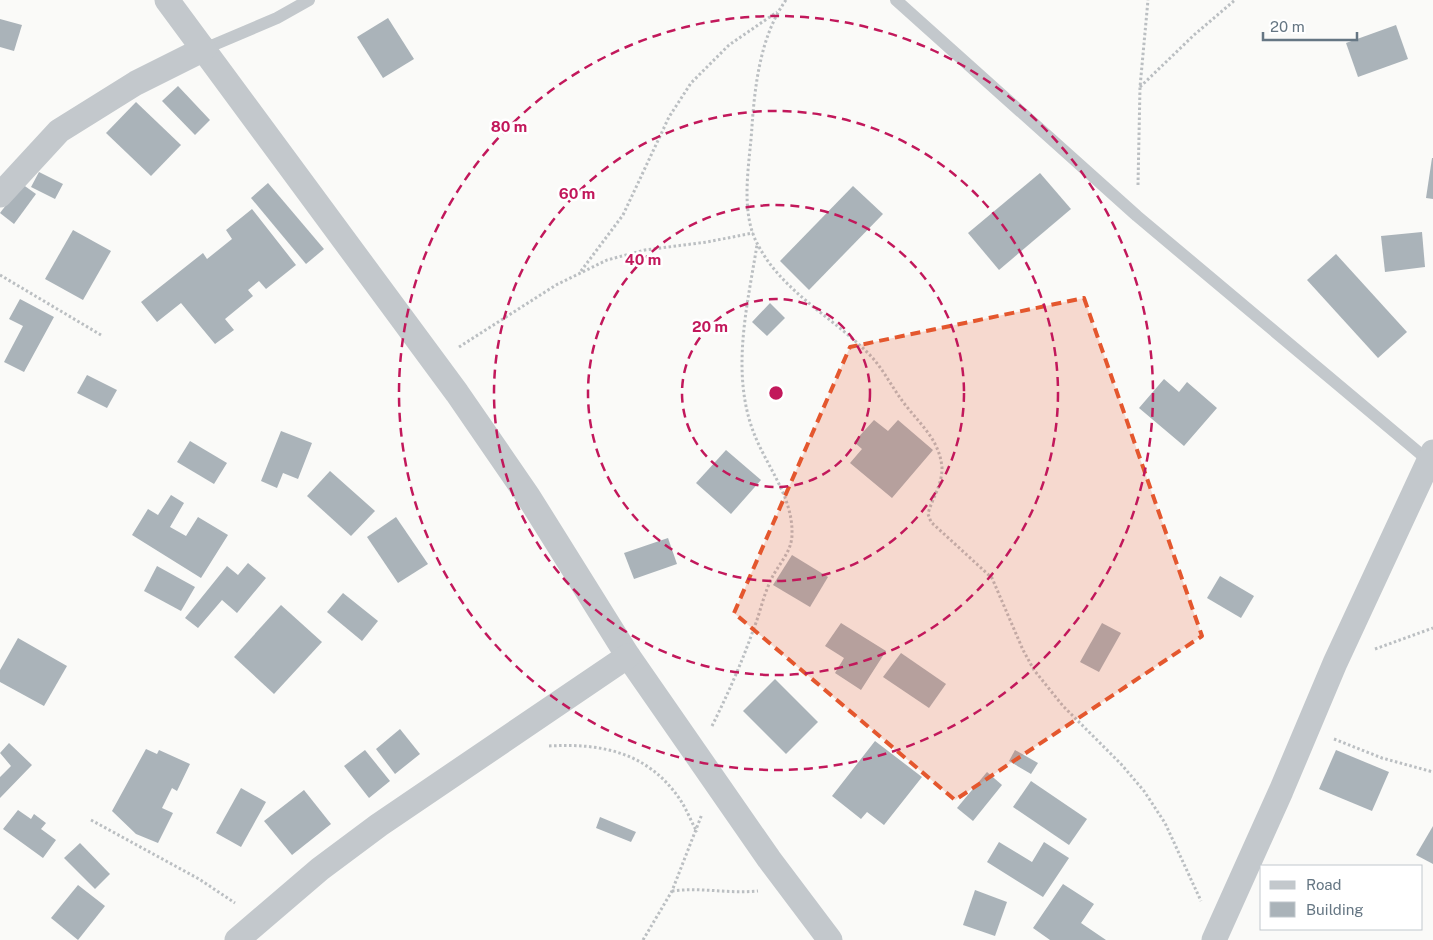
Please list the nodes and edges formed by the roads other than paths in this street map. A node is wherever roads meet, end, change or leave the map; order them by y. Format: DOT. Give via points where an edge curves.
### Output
graph roads {
  1 [pos="167,0"];
  2 [pos="309,0"];
  3 [pos="896,0"];
  4 [pos="204,50"];
  5 [pos="0,196"];
  6 [pos="1432,459"];
  7 [pos="628,656"];
  8 [pos="1215,938"];
  9 [pos="237,940"];
  10 [pos="830,940"];
  1 -- 4 [label="street"];
  2 -- 4 [label="lane"];
  3 -- 6 [label="lane" via="1137,216"];
  4 -- 5 [label="street" via="136,83 60,131"];
  4 -- 7 [label="street" via="435,363 528,496"];
  6 -- 8 [label="street" via="1335,663"];
  7 -- 9 [label="street" via="379,825 320,869"];
  7 -- 10 [label="street"];
}
